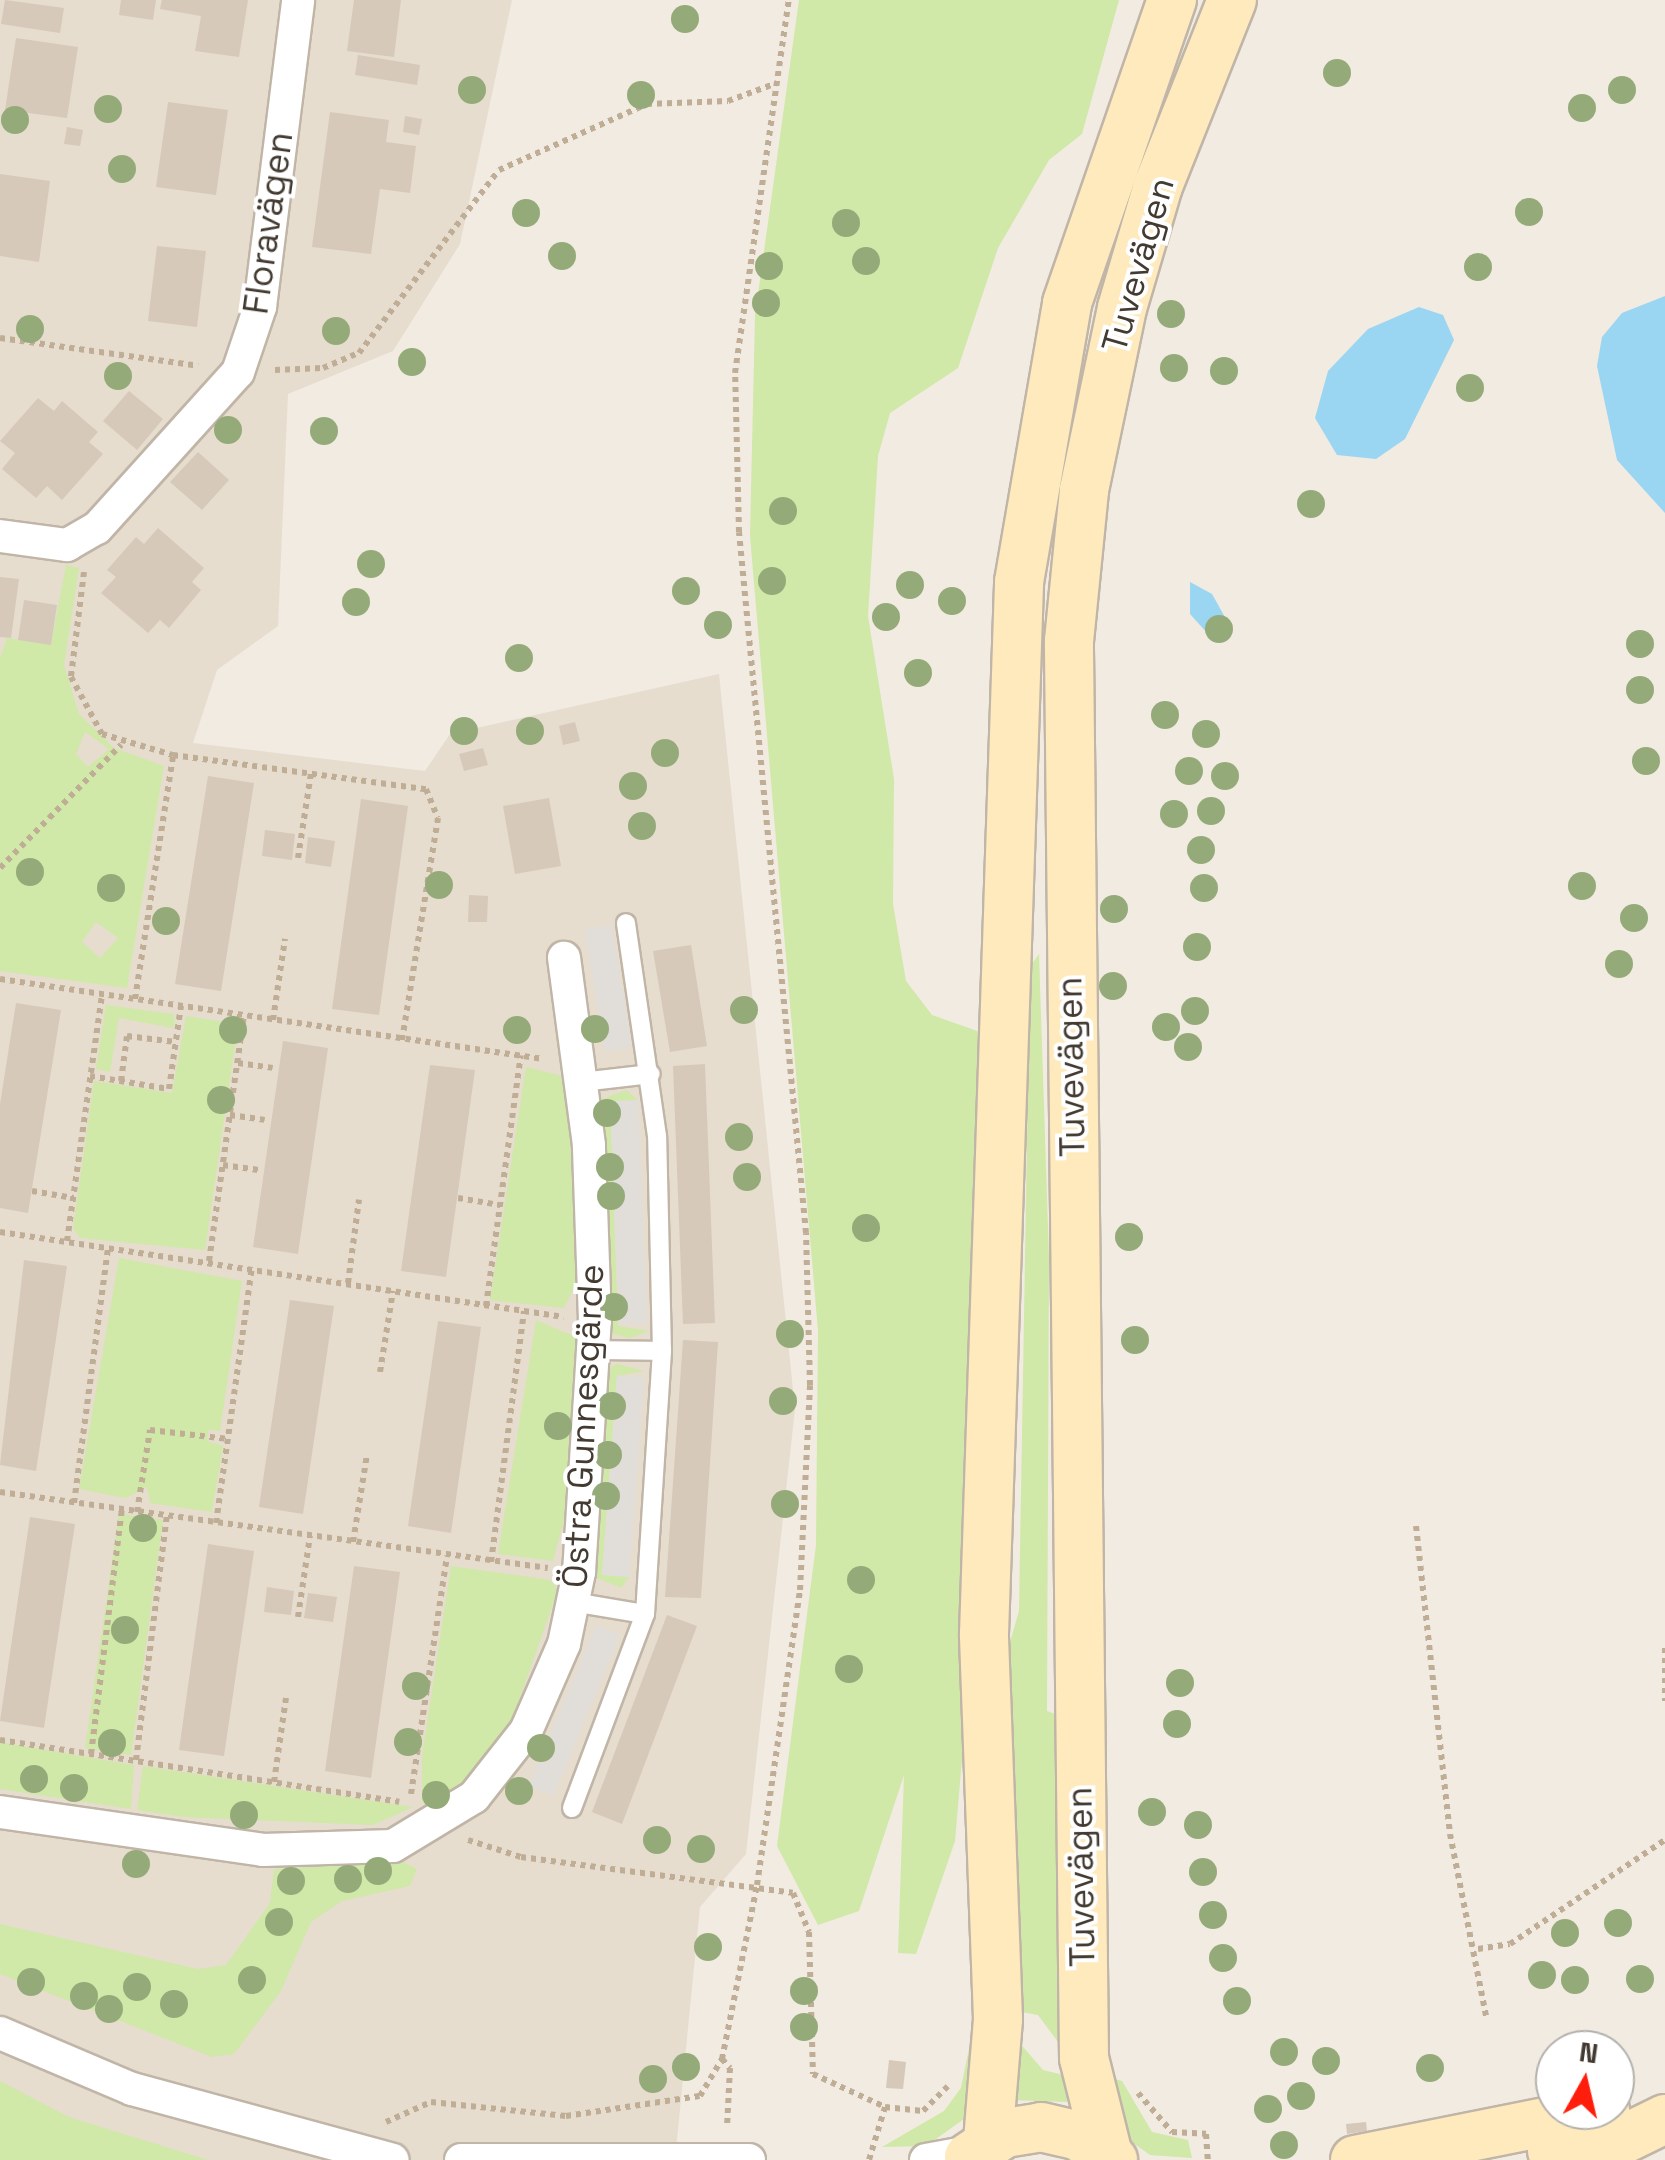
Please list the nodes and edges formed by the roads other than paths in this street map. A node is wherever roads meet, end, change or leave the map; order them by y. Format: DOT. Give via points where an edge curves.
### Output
graph roads {
  1 [pos="298,0"];
  2 [pos="1172,0"];
  3 [pos="1232,0"];
  4 [pos="0,536"];
  5 [pos="626,923"];
  6 [pos="564,958"];
  7 [pos="580,1071"];
  8 [pos="651,1074"];
  9 [pos="594,1336"];
  10 [pos="662,1351"];
  11 [pos="576,1587"];
  12 [pos="645,1614"];
  13 [pos="572,1808"];
  14 [pos="0,1812"];
  15 [pos="0,2033"];
  16 [pos="1635,2112"];
  17 [pos="1665,2116"];
  18 [pos="1535,2124"];
  19 [pos="977,2150"];
  20 [pos="1110,2157"];
  21 [pos="393,2160"];
  22 [pos="461,2160"];
  23 [pos="749,2160"];
  24 [pos="926,2160"];
  25 [pos="1356,2160"];
  26 [pos="1520,2160"];
  1 -- 4 [label="street, Floravägen" via="260,307 238,372 80,538"];
  2 -- 19 [label="main road, Tuvevägen" via="1067,303 1019,582 984,1634 998,2020"];
  3 -- 20 [label="main road, Tuvevägen" via="1122,308 1084,490 1069,641 1084,2058"];
  5 -- 8 [label="lane"];
  6 -- 7 [label="street, Östra Gunnesgärde"];
  7 -- 8 [label="lane"];
  7 -- 9 [label="street, Östra Gunnesgärde"];
  8 -- 10 [label="lane"];
  9 -- 10 [label="lane"];
  9 -- 11 [label="street, Östra Gunnesgärde"];
  10 -- 12 [label="lane"];
  11 -- 12 [label="lane"];
  11 -- 14 [label="street, Östra Gunnesgärde" via="526,1731 443,1822 393,1846 312,1852 203,1845"];
  12 -- 13 [label="lane"];
  15 -- 21 [label="street" via="132,2089"];
  16 -- 17 [label="main road"];
  17 -- 26 [label="main road" via="1620,2141"];
  18 -- 25 [label="main road"];
  19 -- 20 [label="main road, Tuvevägen" via="1060,2129"];
  19 -- 24 [label="street"];
  22 -- 23 [label="street"];
}
